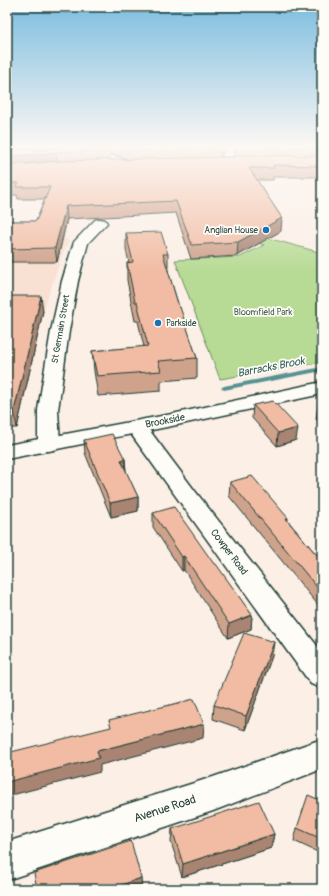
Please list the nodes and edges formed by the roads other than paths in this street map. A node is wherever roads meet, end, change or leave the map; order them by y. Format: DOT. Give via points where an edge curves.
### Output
graph roads {
  1 [pos="100,223"];
  2 [pos="322,388"];
  3 [pos="137,427"];
  4 [pos="50,444"];
  5 [pos="7,452"];
  6 [pos="322,675"];
  7 [pos="322,754"];
  8 [pos="7,861"];
  1 -- 4 [label="street, St Germain Street" via="81,242 70,281 48,410"];
  2 -- 3 [label="street, Brookside"];
  3 -- 4 [label="street, Brookside"];
  3 -- 6 [label="street, Cowper Road"];
  4 -- 5 [label="street, Brookside"];
  7 -- 8 [label="street, Avenue Road" via="213,794"];
}
